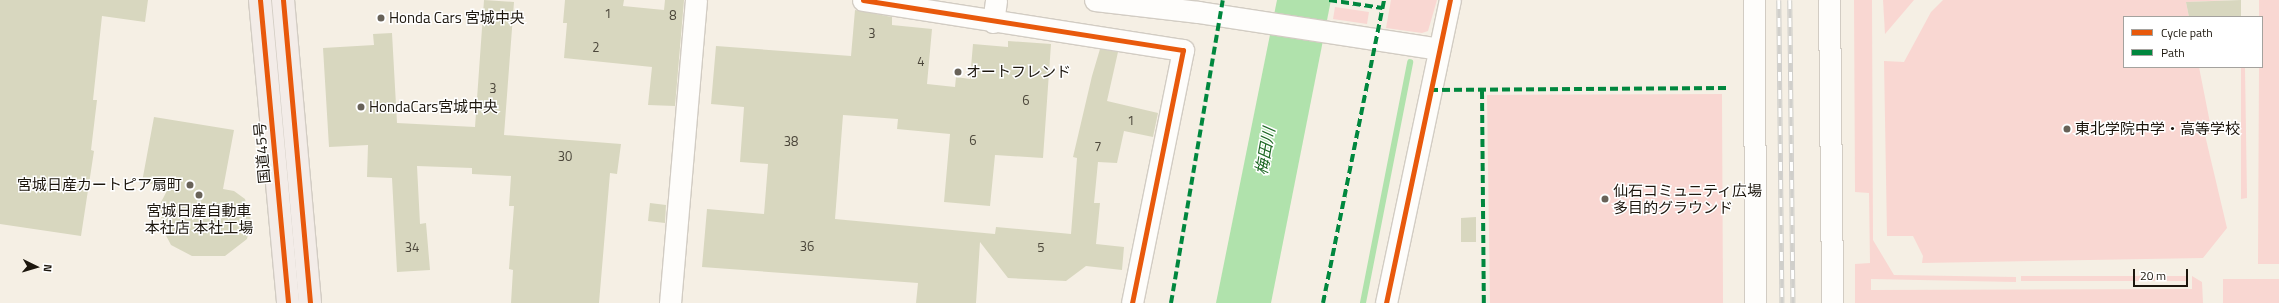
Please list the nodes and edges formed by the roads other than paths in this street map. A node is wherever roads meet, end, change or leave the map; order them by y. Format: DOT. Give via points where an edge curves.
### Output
graph roads {
  1 [pos="260,0"];
  2 [pos="283,0"];
  3 [pos="696,0"];
  4 [pos="863,0"];
  5 [pos="996,0"];
  6 [pos="1095,0"];
  7 [pos="1450,0"];
  8 [pos="1754,0"];
  9 [pos="1830,0"];
  10 [pos="1199,6"];
  11 [pos="993,22"];
  12 [pos="1439,49"];
  13 [pos="288,303"];
  14 [pos="310,303"];
  15 [pos="670,303"];
  16 [pos="1132,303"];
  17 [pos="1386,303"];
  18 [pos="1755,303"];
  19 [pos="1832,303"];
  1 -- 13 [label="highway, 国道45号"];
  2 -- 14 [label="highway"];
  3 -- 15 [label="street"];
  4 -- 11 [label="street"];
  5 -- 11 [label="street"];
  6 -- 10 [label="street"];
  7 -- 12 [label="street"];
  8 -- 18 [label="street"];
  9 -- 19 [label="street"];
  10 -- 12 [label="street" via="1230,17"];
  11 -- 16 [label="street" via="1183,50"];
  12 -- 17 [label="street"];
}
